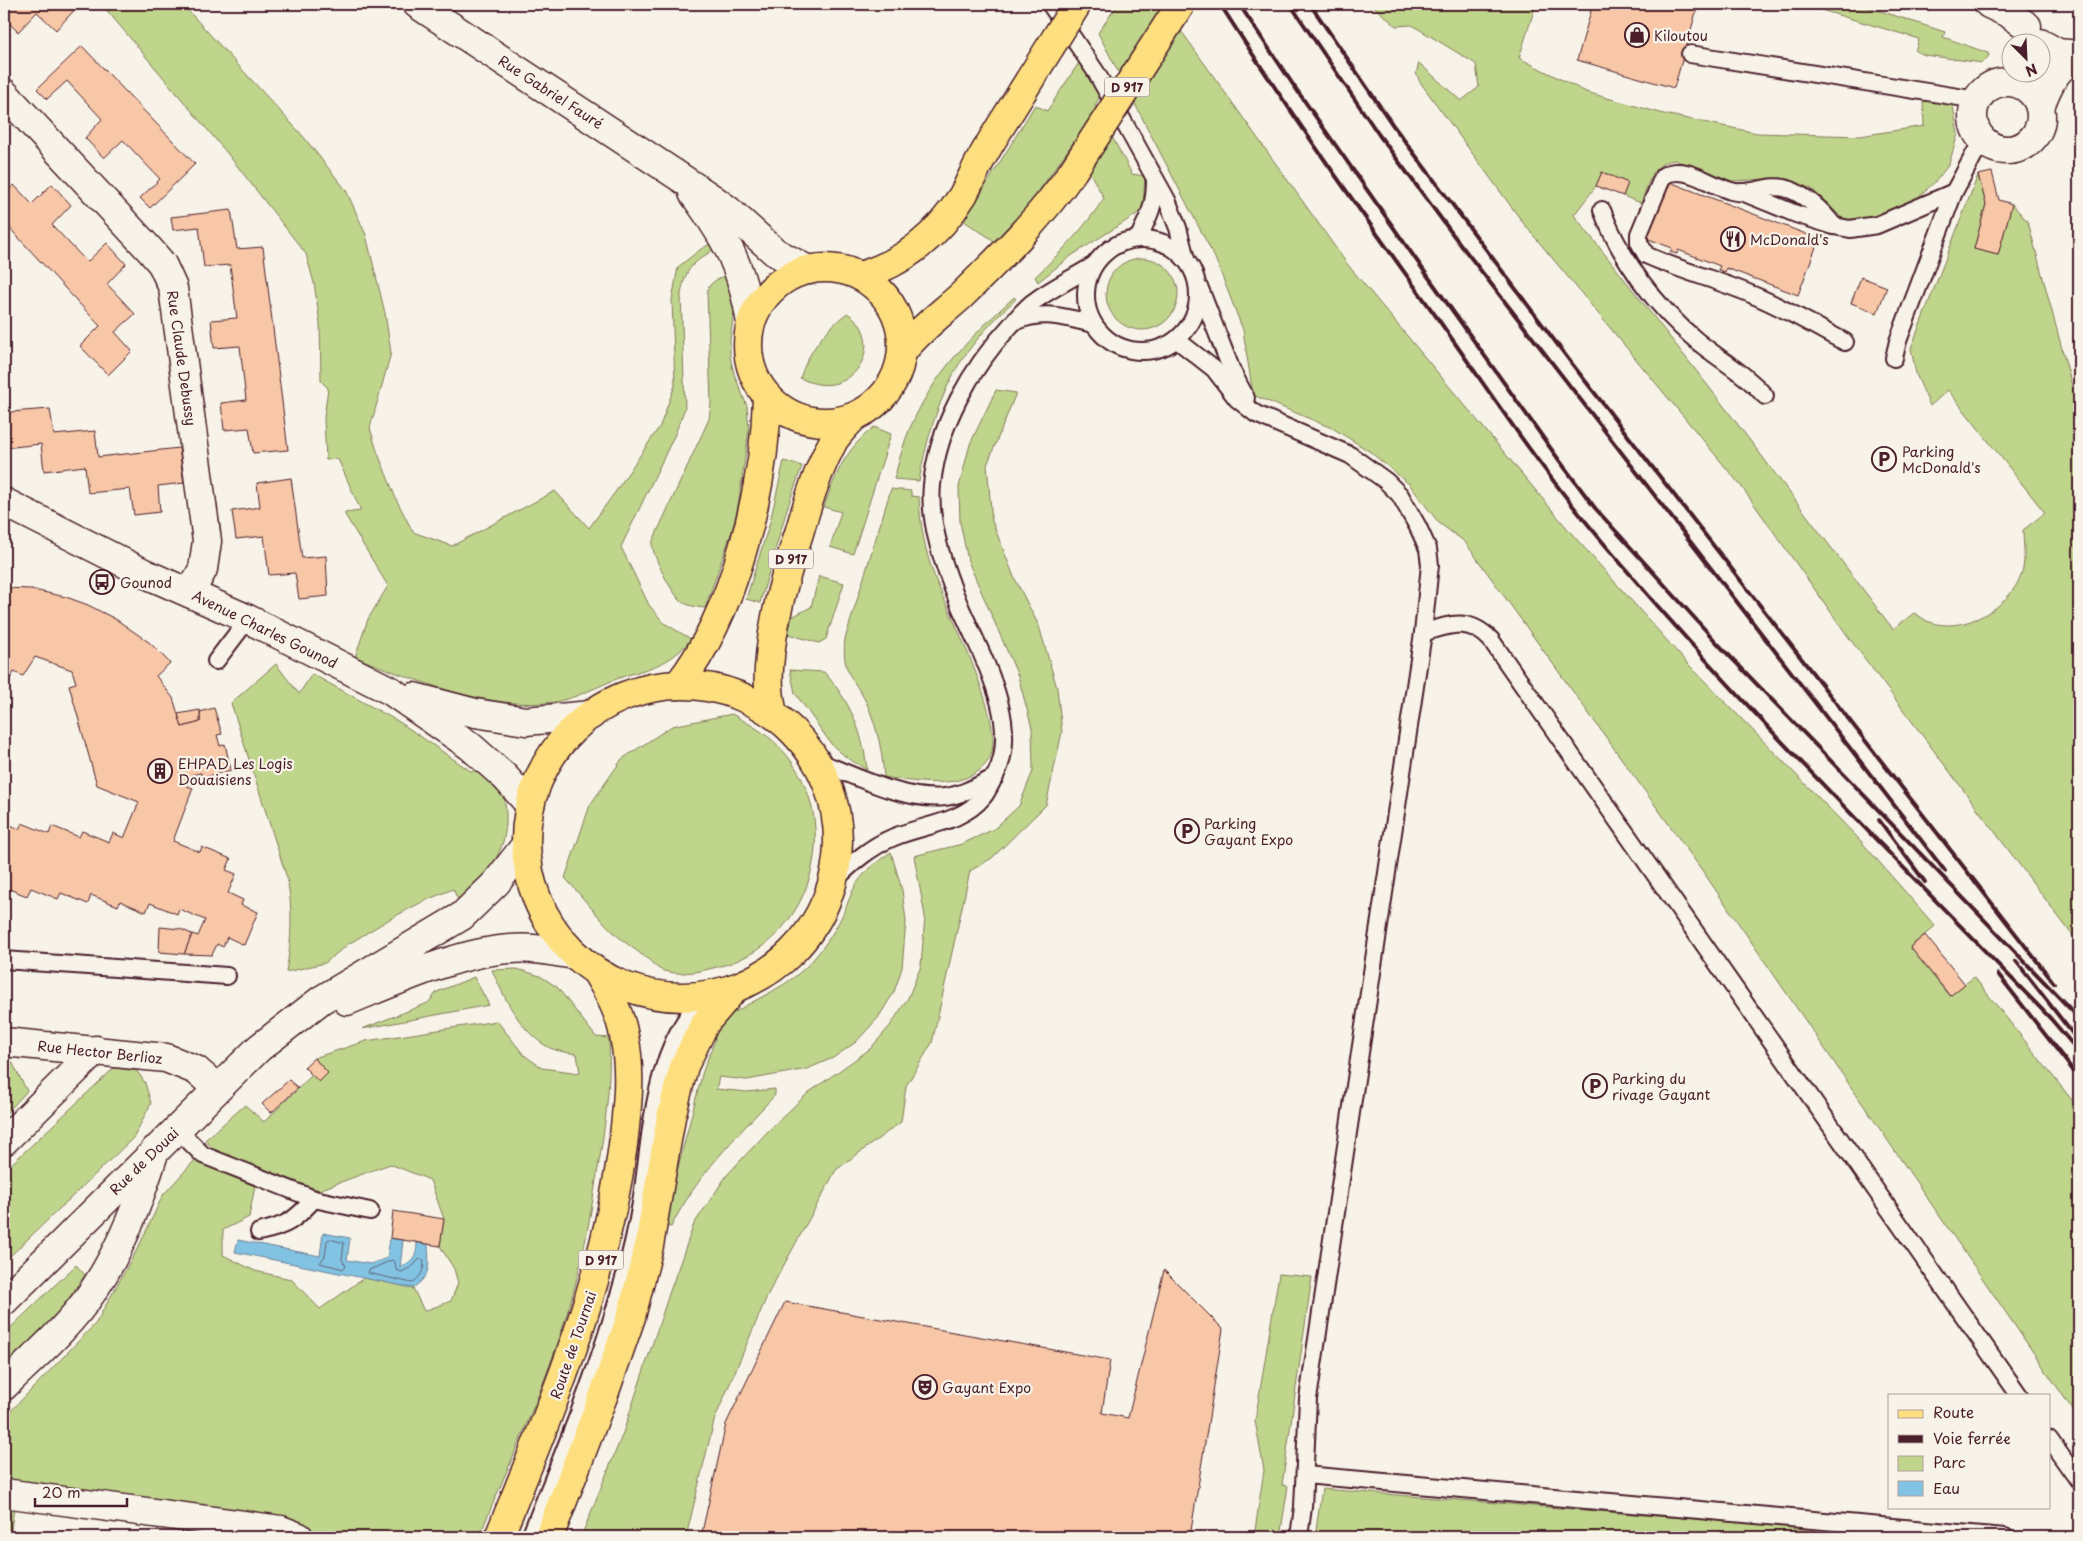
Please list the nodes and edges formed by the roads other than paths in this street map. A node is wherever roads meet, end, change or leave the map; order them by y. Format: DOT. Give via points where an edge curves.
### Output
graph roads {
  1 [pos="417,4"];
  2 [pos="1050,4"];
  3 [pos="1077,4"];
  4 [pos="1181,4"];
  5 [pos="1989,4"];
  6 [pos="2032,32"];
  7 [pos="2050,47"];
  8 [pos="1690,54"];
  9 [pos="2079,55"];
  10 [pos="2000,82"];
  11 [pos="2007,82"];
  12 [pos="4,93"];
  13 [pos="1977,100"];
  14 [pos="2040,107"];
  15 [pos="1984,141"];
  16 [pos="1155,180"];
  17 [pos="685,182"];
  18 [pos="1954,192"];
  19 [pos="1602,210"];
  20 [pos="1138,239"];
  21 [pos="1186,259"];
  22 [pos="1094,265"];
  23 [pos="808,270"];
  24 [pos="860,276"];
  25 [pos="1197,282"];
  26 [pos="1014,322"];
  27 [pos="752,323"];
  28 [pos="1093,324"];
  29 [pos="1176,340"];
  30 [pos="1846,342"];
  31 [pos="902,351"];
  32 [pos="1894,358"];
  33 [pos="1765,396"];
  34 [pos="768,397"];
  35 [pos="1256,414"];
  36 [pos="854,417"];
  37 [pos="4,502"];
  38 [pos="190,593"];
  39 [pos="248,619"];
  40 [pos="1423,632"];
  41 [pos="216,661"];
  42 [pos="678,685"];
  43 [pos="391,691"];
  44 [pos="773,713"];
  45 [pos="591,715"];
  46 [pos="817,761"];
  47 [pos="995,776"];
  48 [pos="530,805"];
  49 [pos="525,846"];
  50 [pos="834,881"];
  51 [pos="574,955"];
  52 [pos="4,960"];
  53 [pos="597,973"];
  54 [pos="227,976"];
  55 [pos="734,989"];
  56 [pos="705,996"];
  57 [pos="288,1026"];
  58 [pos="4,1042"];
  59 [pos="96,1050"];
  60 [pos="217,1088"];
  61 [pos="177,1129"];
  62 [pos="4,1141"];
  63 [pos="155,1150"];
  64 [pos="314,1198"];
  65 [pos="370,1211"];
  66 [pos="259,1232"];
  67 [pos="4,1301"];
  68 [pos="4,1386"];
  69 [pos="2018,1394"];
  70 [pos="2050,1439"];
  71 [pos="1305,1475"];
  72 [pos="2079,1481"];
  73 [pos="4,1493"];
  74 [pos="300,1537"];
  75 [pos="500,1537"];
  76 [pos="530,1537"];
  77 [pos="549,1537"];
  78 [pos="1299,1537"];
  79 [pos="2005,1537"];
  1 -- 17 [label="street, Rue Gabriel Fauré"];
  2 -- 16 [label="lane" via="1096,72"];
  3 -- 24 [label="main road, bridge" via="980,160 964,194 942,225 912,252"];
  4 -- 31 [label="main road, D 917, bridge" via="1046,208"];
  5 -- 6 [label="street" via="2008,12"];
  7 -- 9 [label="street" via="2058,54"];
  8 -- 13 [label="lane"];
  9 -- 14 [label="street" via="2057,71 2047,86"];
  10 -- 13 [label="street" via="1986,89"];
  11 -- 14 [label="street" via="2021,85 2033,94"];
  12 -- 38 [label="street, Rue Claude Debussy" via="150,250 169,278 176,302 207,541 203,569"];
  13 -- 15 [label="street" via="1974,122"];
  14 -- 15 [label="street" via="2039,129 2024,145 2003,150"];
  15 -- 18 [label="lane"];
  16 -- 20 [label="lane" via="1152,211"];
  16 -- 21 [label="lane" via="1167,200"];
  17 -- 23 [label="street, Rue Gabriel Fauré" via="728,210 775,252"];
  17 -- 27 [label="street, Rue Gabriel Fauré" via="720,231 737,265"];
  18 -- 30 [label="lane" via="1877,225 1850,229 1796,214 1686,173 1668,172 1663,176 1639,234 1639,242 1646,255 1780,306"];
  18 -- 32 [label="lane"];
  19 -- 33 [label="lane" via="1615,241 1668,314"];
  20 -- 21 [label="lane" via="1164,243"];
  20 -- 22 [label="lane" via="1113,247"];
  21 -- 25 [label="lane"];
  22 -- 26 [label="lane" via="1036,300"];
  22 -- 28 [label="lane" via="1087,281 1085,299"];
  23 -- 24 [label="main road" via="830,268"];
  23 -- 27 [label="main road" via="787,279 769,293"];
  24 -- 31 [label="main road" via="877,288 895,312 901,331"];
  25 -- 29 [label="lane" via="1197,310 1189,327"];
  25 -- 35 [label="lane" via="1239,386"];
  26 -- 28 [label="lane" via="1028,316 1050,314"];
  26 -- 47 [label="lane" via="986,354 957,401 938,454 932,486 937,537 946,570 994,686 1000,709 1004,748 1002,764"];
  27 -- 34 [label="main road" via="749,356 755,378"];
  28 -- 29 [label="lane" via="1109,341 1129,350 1152,351"];
  29 -- 35 [label="lane" via="1214,369 1237,399"];
  31 -- 36 [label="main road" via="898,372 888,391 873,406"];
  34 -- 36 [label="main road" via="783,410 813,422 834,422"];
  34 -- 42 [label="main road" via="761,468 744,542 716,622 695,663"];
  35 -- 40 [label="lane" via="1350,455 1400,495 1428,549 1430,565"];
  36 -- 44 [label="main road, D 917" via="839,433 826,455 782,590 773,628 769,668 769,697"];
  37 -- 38 [label="street, Avenue Charles Gounod"];
  38 -- 39 [label="street, Avenue Charles Gounod"];
  39 -- 41 [label="lane"];
  39 -- 43 [label="street, Avenue Charles Gounod"];
  40 -- 69 [label="lane" via="1458,624 1482,630 1491,640"];
  40 -- 71 [label="lane" via="1308,1399"];
  42 -- 44 [label="main road" via="728,692"];
  42 -- 45 [label="main road" via="639,691"];
  43 -- 45 [label="street, Avenue Charles Gounod" via="509,719 541,721"];
  43 -- 48 [label="street, Avenue Charles Gounod" via="470,746"];
  44 -- 46 [label="main road" via="797,734"];
  45 -- 48 [label="main road" via="578,724 557,748 540,775"];
  46 -- 47 [label="lane" via="878,785 932,798 960,794"];
  46 -- 50 [label="main road" via="836,810 839,846"];
  47 -- 50 [label="lane" via="983,797 964,813 893,837 850,864"];
  48 -- 49 [label="main road"];
  49 -- 51 [label="main road" via="530,881 539,905 552,928"];
  49 -- 57 [label="street, Rue de Douai" via="496,883 462,916 321,1000"];
  50 -- 55 [label="main road" via="817,920 792,954 764,974"];
  51 -- 53 [label="main road"];
  51 -- 57 [label="street, Rue de Douai" via="523,948 477,954 385,985"];
  52 -- 54 [label="lane"];
  53 -- 56 [label="main road" via="641,993 673,998"];
  53 -- 75 [label="main road, Route de Tournai / D 917" via="616,1010 628,1062 627,1112 619,1173 589,1300 559,1388"];
  55 -- 56 [label="main road"];
  55 -- 77 [label="main road, D 917" via="705,1023 684,1066 631,1317"];
  56 -- 76 [label="lane" via="685,1020 668,1058 621,1290 575,1425"];
  57 -- 60 [label="street, Rue de Douai" via="259,1048"];
  58 -- 59 [label="street, Rue Hector Berlioz"];
  59 -- 60 [label="street, Rue Hector Berlioz" via="176,1061 196,1070"];
  59 -- 62 [label="street"];
  60 -- 61 [label="street, Rue de Douai"];
  61 -- 63 [label="street, Rue de Douai"];
  61 -- 64 [label="lane" via="203,1155"];
  63 -- 67 [label="street, Rue de Douai"];
  63 -- 68 [label="street" via="126,1230 104,1274 65,1326"];
  64 -- 65 [label="lane"];
  64 -- 66 [label="lane" via="296,1219 281,1227"];
  70 -- 72 [label="lane"];
  71 -- 78 [label="lane"];
  71 -- 79 [label="lane"];
  73 -- 74 [label="street" via="281,1530"];
}
